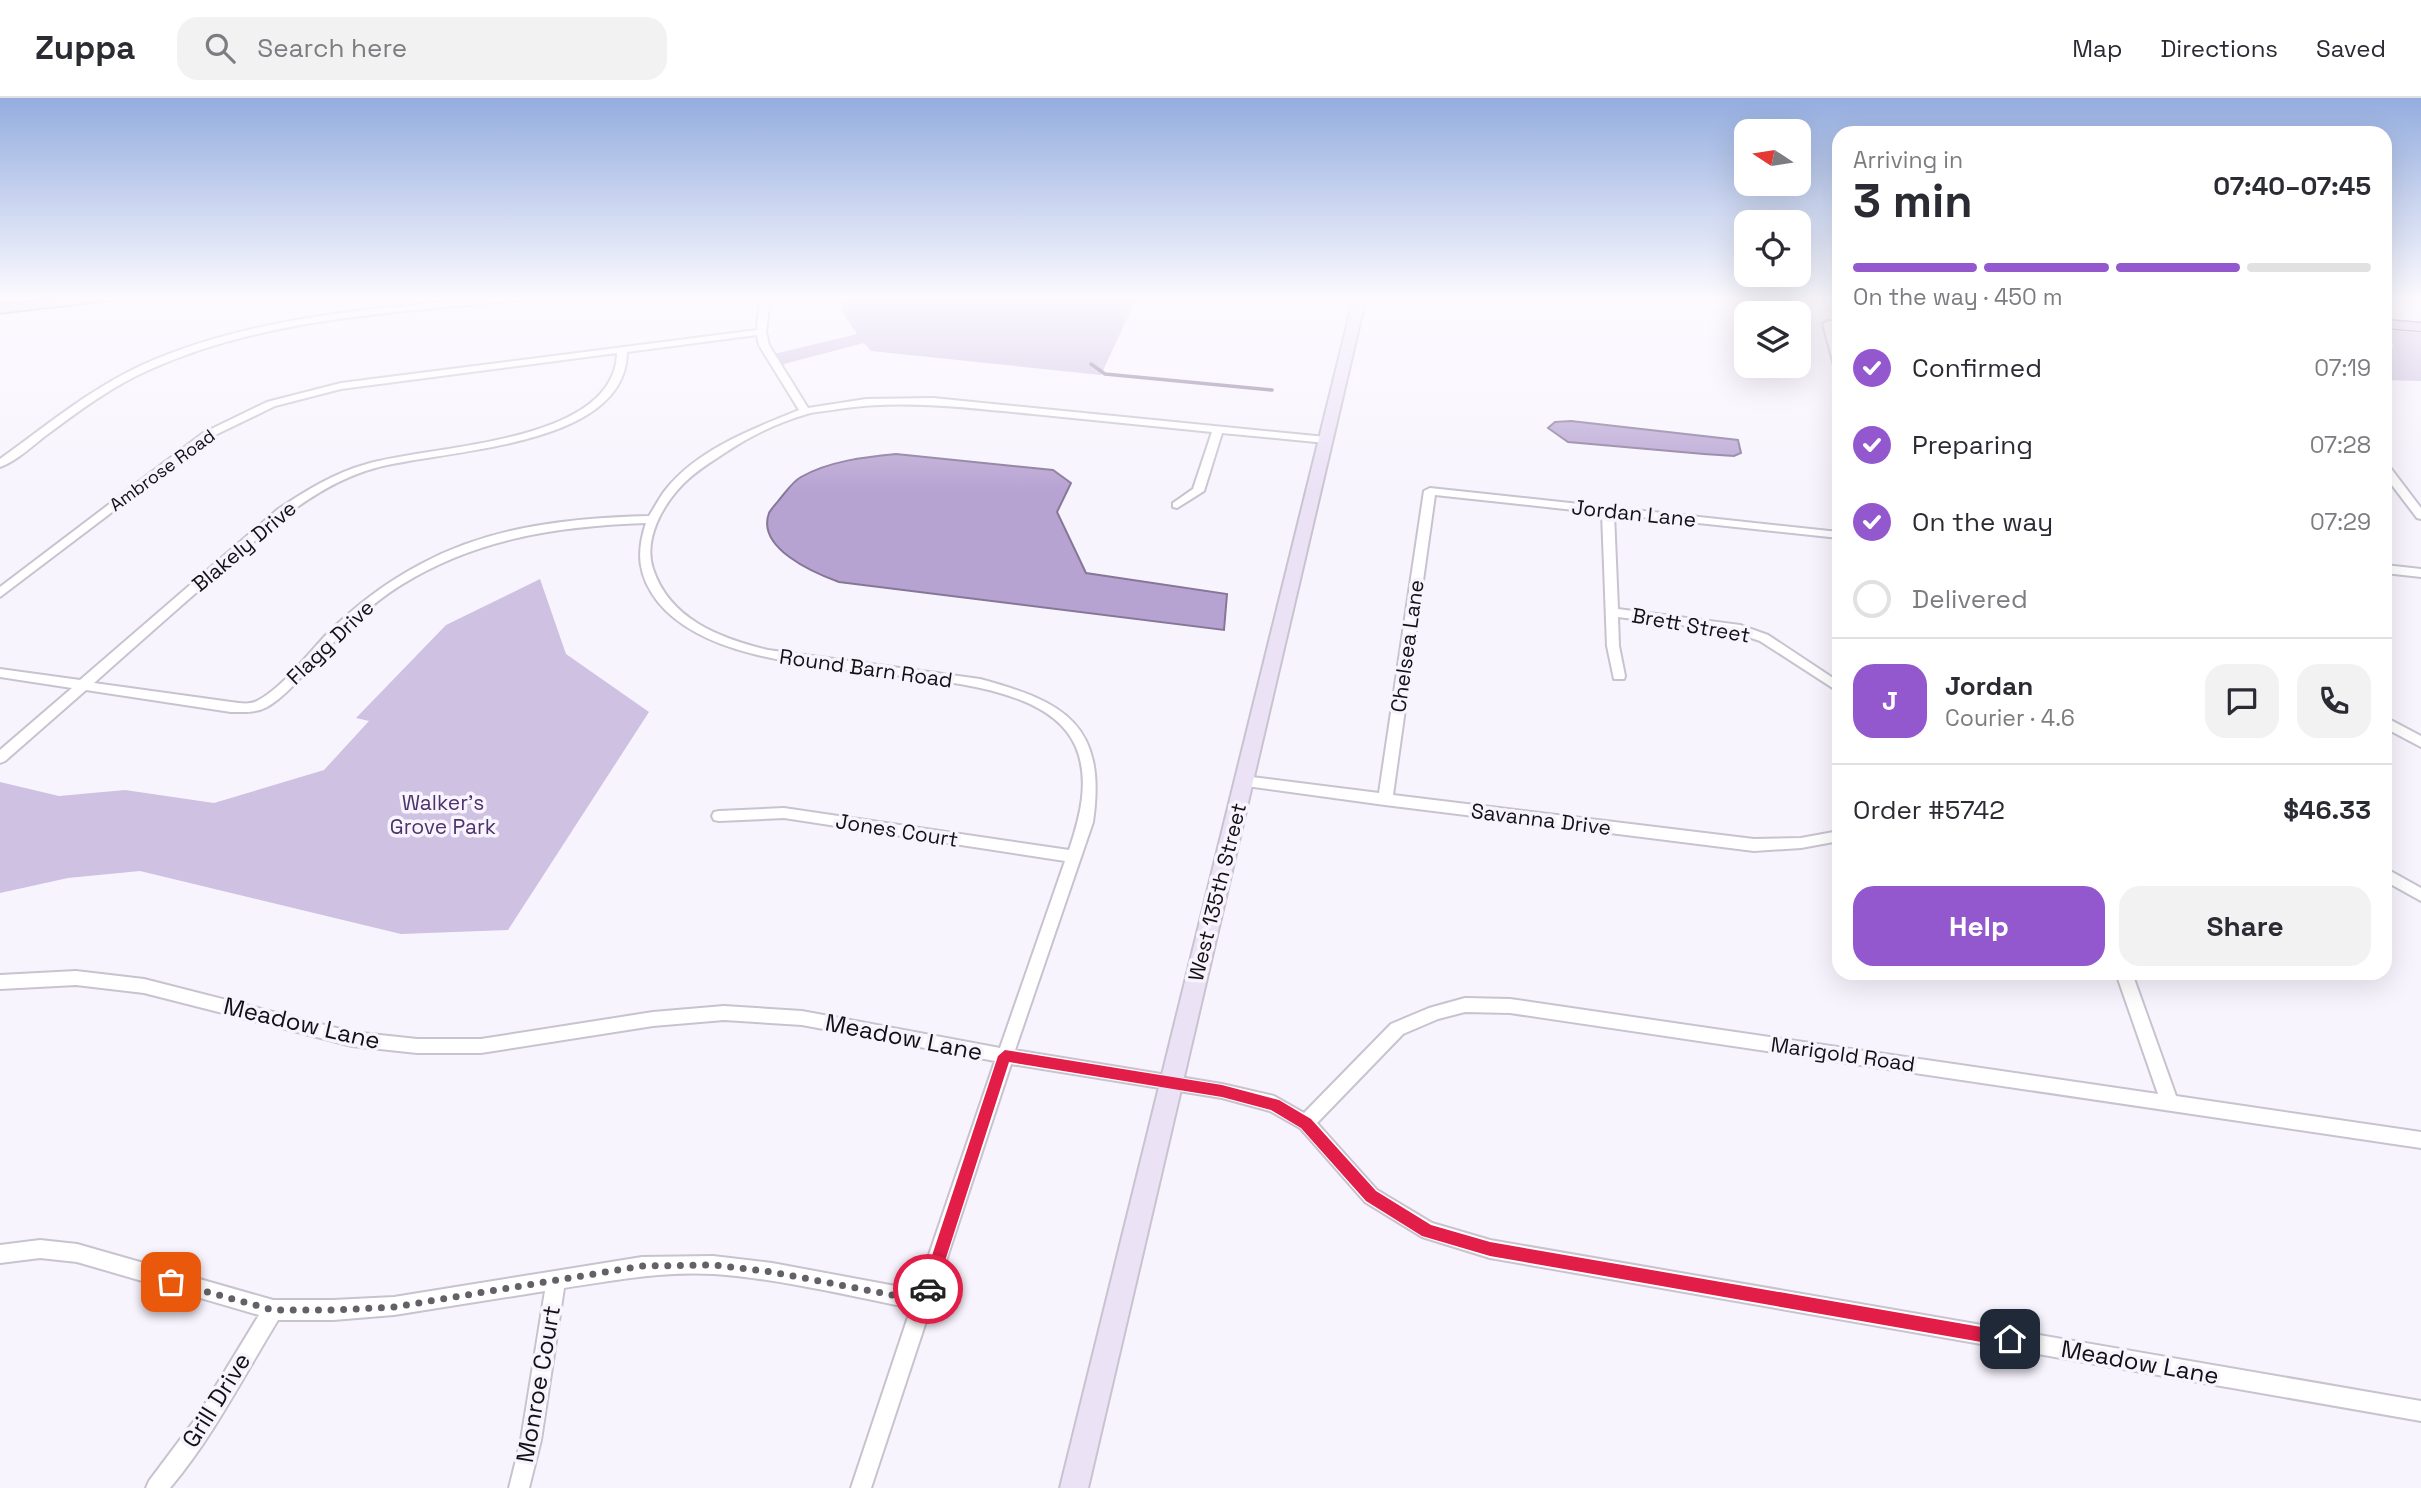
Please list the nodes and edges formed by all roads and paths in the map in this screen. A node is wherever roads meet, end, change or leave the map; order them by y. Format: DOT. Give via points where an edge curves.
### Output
graph roads {
  1 [pos="159,362"];
  2 [pos="535,362"];
  3 [pos="621,362"];
  4 [pos="773,362"];
  5 [pos="1345,362"];
  6 [pos="805,411"];
  7 [pos="1218,430"];
  8 [pos="1326,440"];
  9 [pos="0,464"];
  10 [pos="2392,477"];
  11 [pos="1430,491"];
  12 [pos="1177,505"];
  13 [pos="1608,510"];
  14 [pos="2421,516"];
  15 [pos="653,519"];
  16 [pos="1832,534"];
  17 [pos="2392,570"];
  18 [pos="2421,573"];
  19 [pos="0,593"];
  20 [pos="1612,612"];
  21 [pos="0,673"];
  22 [pos="1619,676"];
  23 [pos="1832,683"];
  24 [pos="83,685"];
  25 [pos="2392,726"];
  26 [pos="2421,741"];
  27 [pos="0,758"];
  28 [pos="1244,781"];
  29 [pos="1385,800"];
  30 [pos="719,816"];
  31 [pos="1832,837"];
  32 [pos="1075,857"];
  33 [pos="2392,878"];
  34 [pos="2421,895"];
  35 [pos="2126,980"];
  36 [pos="0,982"];
  37 [pos="1005,1056"];
  38 [pos="1171,1082"];
  39 [pos="2169,1101"];
  40 [pos="1306,1123"];
  41 [pos="2421,1140"];
  42 [pos="0,1254"];
  43 [pos="556,1280"];
  44 [pos="924,1301"];
  45 [pos="273,1310"];
  46 [pos="2421,1411"];
  47 [pos="156,1488"];
  48 [pos="519,1488"];
  49 [pos="861,1488"];
  50 [pos="1074,1488"];
  1 -- 9 [label="street" via="110,387"];
  2 -- 19 [label="street, Ambrose Road" via="341,386 271,404 236,419 199,440"];
  3 -- 24 [label="street, Blakely Drive" via="610,389 556,427 491,445 371,466 310,492 281,512"];
  4 -- 6 [label="street"];
  5 -- 8 [label="street, West 135th Street"];
  6 -- 7 [label="street, Round Barn Road" via="866,402 933,401"];
  6 -- 15 [label="street, Round Barn Road" via="716,452 671,490"];
  7 -- 8 [label="street, Round Barn Road"];
  7 -- 12 [label="street" via="1198,491"];
  8 -- 28 [label="street, West 135th Street"];
  10 -- 14 [label="street"];
  11 -- 13 [label="street, Jordan Lane"];
  11 -- 29 [label="street, Chelsea Lane"];
  13 -- 16 [label="street, Jordan Lane"];
  13 -- 20 [label="street"];
  15 -- 24 [label="street, Flagg Drive" via="585,521 503,534 427,564 363,607 276,694 256,707"];
  15 -- 32 [label="street, Round Barn Road" via="645,544 646,566 656,591 674,613 700,631 768,654 1002,688 1066,723 1085,748 1092,772 1091,802"];
  17 -- 18 [label="street"];
  20 -- 22 [label="street"];
  20 -- 23 [label="street, Brett Street" via="1736,628 1764,638"];
  21 -- 24 [label="street, Flagg Drive"];
  24 -- 27 [label="street, Blakely Drive"];
  25 -- 26 [label="street"];
  28 -- 29 [label="street, Savanna Drive"];
  28 -- 38 [label="street, West 135th Street"];
  29 -- 31 [label="street, Savanna Drive" via="1754,845"];
  30 -- 32 [label="street, Jones Court" via="784,813"];
  32 -- 37 [label="street, Round Barn Road"];
  33 -- 34 [label="street"];
  35 -- 39 [label="street"];
  36 -- 37 [label="street, Meadow Lane" via="76,978 144,986 352,1039 417,1046 481,1046 653,1019 724,1013 802,1018"];
  37 -- 38 [label="street, Meadow Lane"];
  37 -- 44 [label="street, Round Barn Road"];
  38 -- 40 [label="street, Meadow Lane" via="1264,1101"];
  38 -- 50 [label="street, West 135th Street"];
  39 -- 40 [label="street, Marigold Road" via="1510,1006 1465,1005 1397,1029"];
  39 -- 41 [label="street, Marigold Road"];
  40 -- 46 [label="street, Meadow Lane" via="1371,1196 1428,1231 1490,1249"];
  42 -- 45 [label="street" via="40,1249 77,1253"];
  43 -- 44 [label="street" via="642,1266 713,1265"];
  43 -- 45 [label="street" via="394,1307"];
  43 -- 48 [label="street, Monroe Court"];
  44 -- 49 [label="street, Round Barn Road"];
  45 -- 47 [label="street, Grill Drive" via="210,1413"];
}
